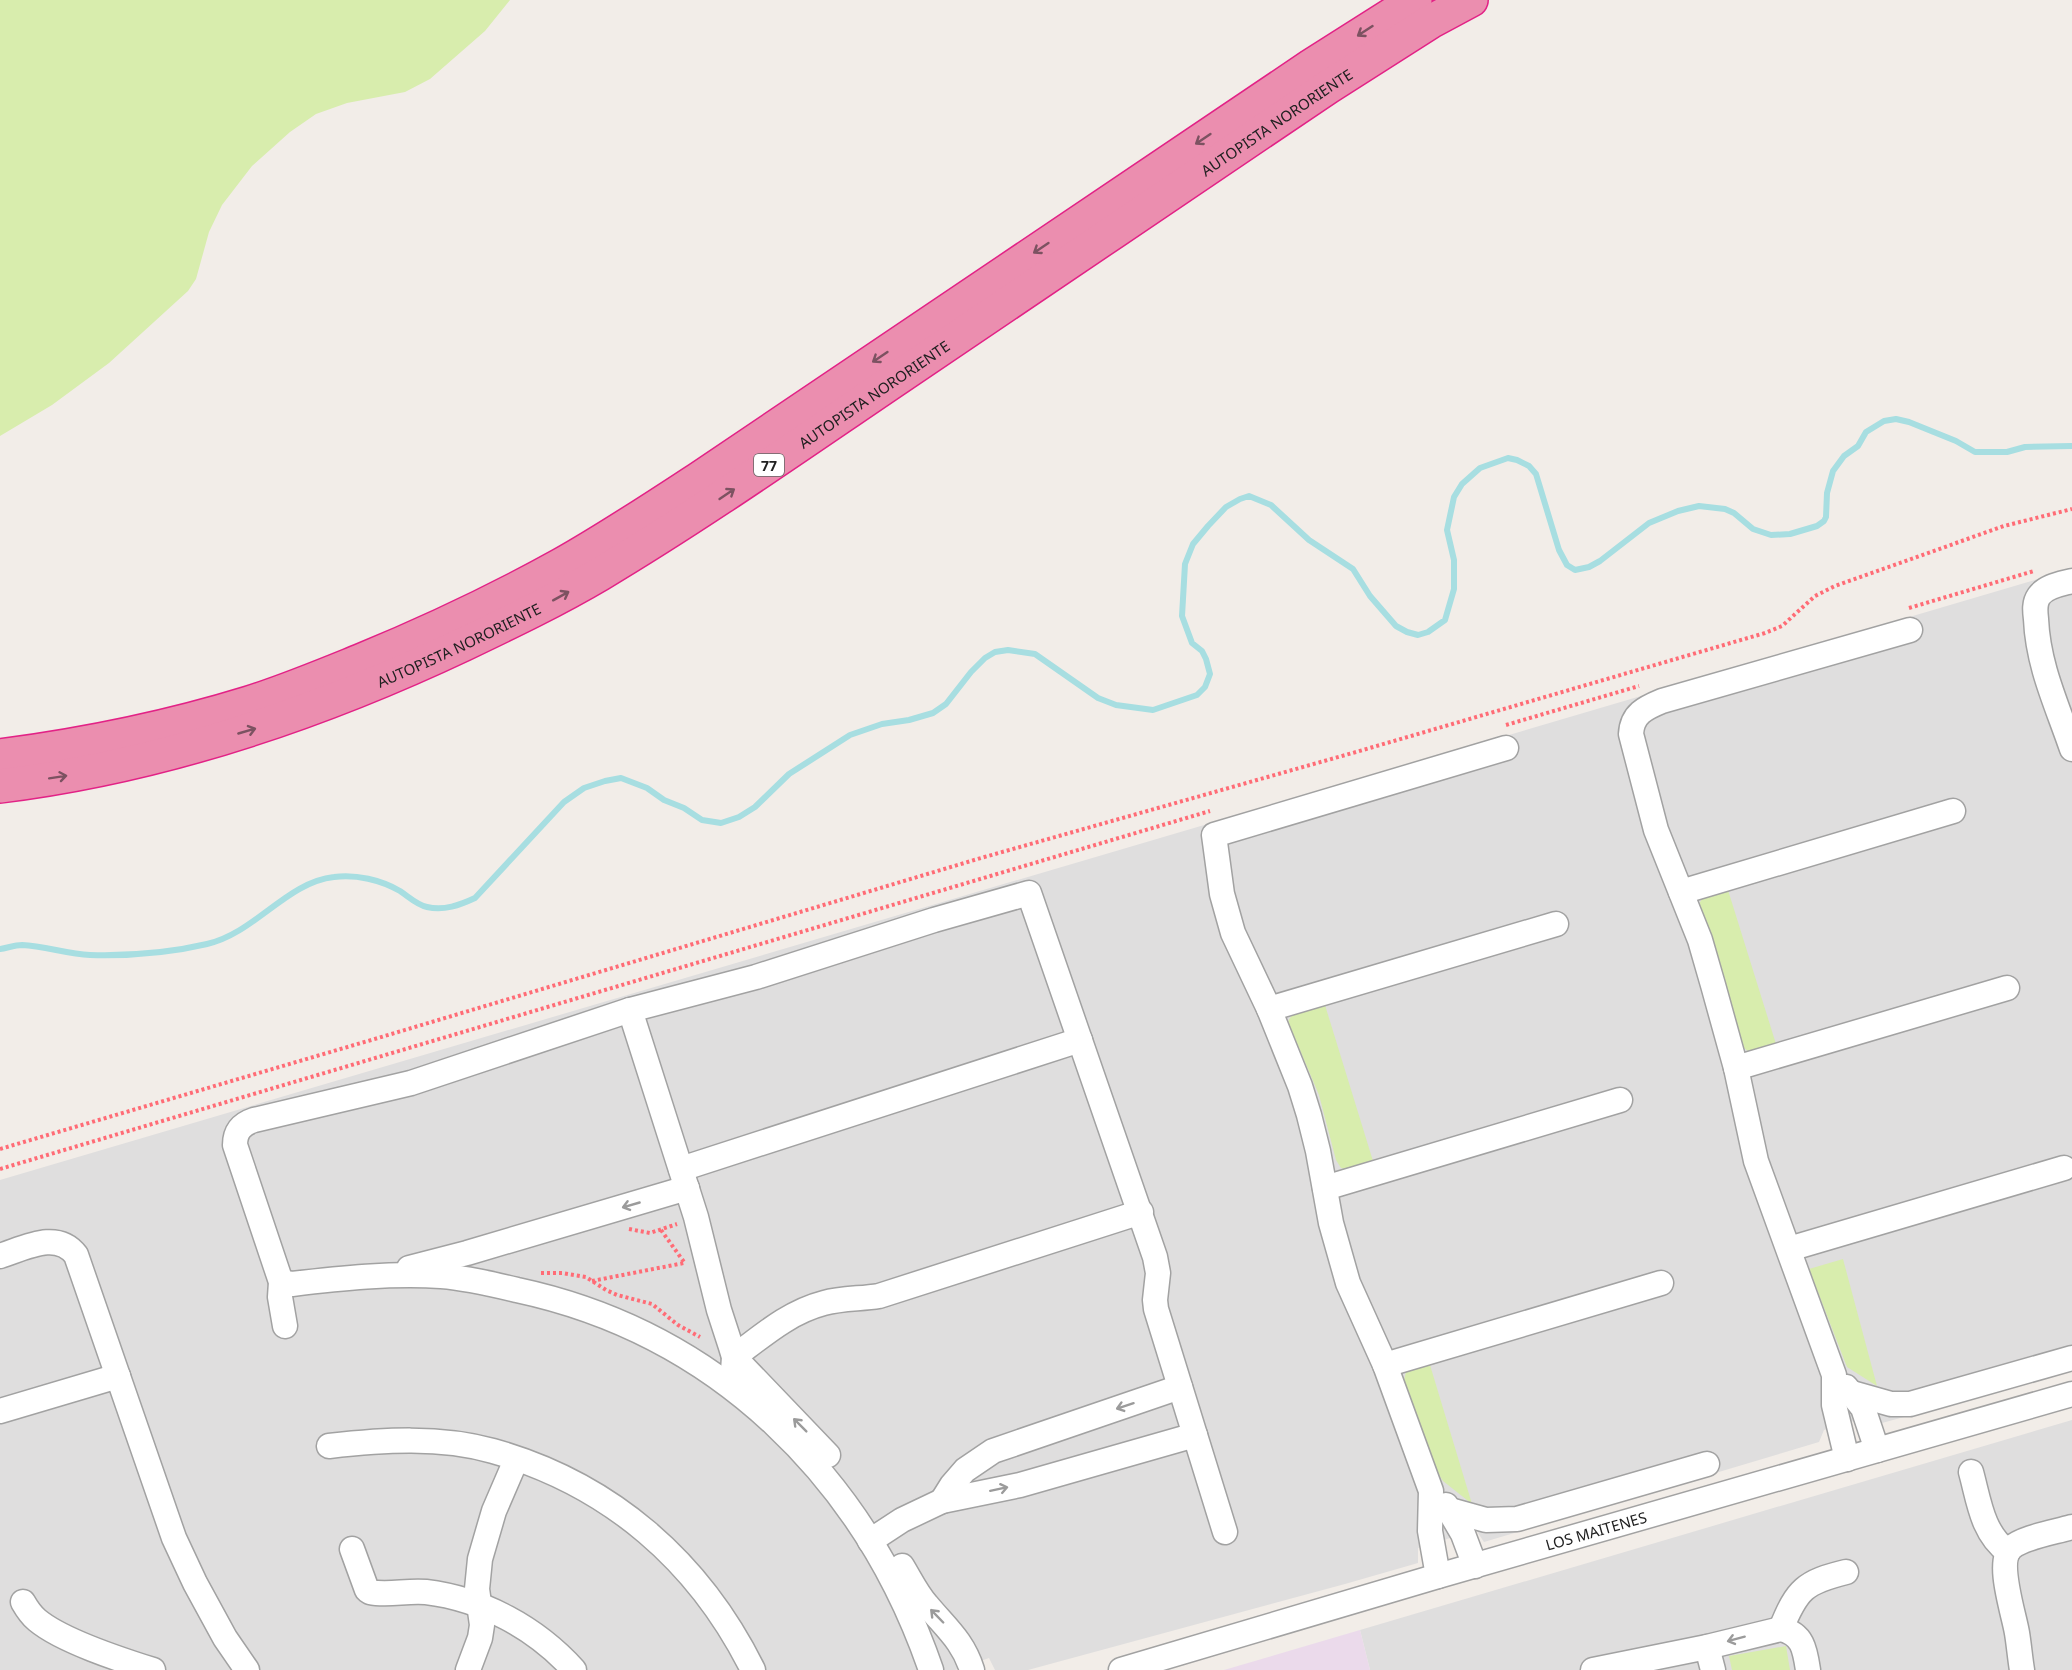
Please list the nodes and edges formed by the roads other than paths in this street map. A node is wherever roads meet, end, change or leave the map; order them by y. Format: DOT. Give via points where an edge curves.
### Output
graph roads {
  1 [pos="1414,0"];
  2 [pos="1470,0"];
  3 [pos="2072,580"];
  4 [pos="1908,619"];
  5 [pos="1503,737"];
  6 [pos="2072,749"];
  7 [pos="0,756"];
  8 [pos="0,786"];
  9 [pos="1953,811"];
  10 [pos="1681,892"];
  11 [pos="1556,924"];
  12 [pos="2007,988"];
  13 [pos="630,1010"];
  14 [pos="1269,1010"];
  15 [pos="1080,1040"];
  16 [pos="1736,1068"];
  17 [pos="1620,1100"];
  18 [pos="2064,1168"];
  19 [pos="684,1179"];
  20 [pos="1325,1188"];
  21 [pos="1141,1212"];
  22 [pos="1789,1249"];
  23 [pos="467,1253"];
  24 [pos="0,1256"];
  25 [pos="377,1275"];
  26 [pos="460,1279"];
  27 [pos="281,1282"];
  28 [pos="1661,1283"];
  29 [pos="285,1326"];
  30 [pos="734,1357"];
  31 [pos="2072,1358"];
  32 [pos="1385,1365"];
  33 [pos="1834,1375"];
  34 [pos="118,1376"];
  35 [pos="730,1385"];
  36 [pos="1180,1388"];
  37 [pos="1852,1394"];
  38 [pos="2072,1394"];
  39 [pos="0,1411"];
  40 [pos="1195,1434"];
  41 [pos="330,1446"];
  42 [pos="1877,1450"];
  43 [pos="1847,1459"];
  44 [pos="516,1460"];
  45 [pos="1707,1464"];
  46 [pos="1971,1472"];
  47 [pos="1431,1491"];
  48 [pos="942,1501"];
  49 [pos="1450,1510"];
  50 [pos="2072,1527"];
  51 [pos="1225,1532"];
  52 [pos="877,1536"];
  53 [pos="352,1549"];
  54 [pos="2008,1552"];
  55 [pos="1475,1566"];
  56 [pos="1846,1572"];
  57 [pos="1438,1576"];
  58 [pos="23,1602"];
  59 [pos="480,1604"];
  60 [pos="1781,1629"];
  61 [pos="1707,1647"];
  62 [pos="153,1670"];
  63 [pos="247,1670"];
  64 [pos="468,1670"];
  65 [pos="574,1670"];
  66 [pos="753,1670"];
  67 [pos="931,1670"];
  68 [pos="972,1670"];
  69 [pos="1121,1670"];
  70 [pos="1593,1670"];
  71 [pos="1713,1670"];
  72 [pos="1808,1670"];
  73 [pos="2022,1670"];
  1 -- 7 [label="highway, AUTOPISTA NORORIENTE / 77, one-way" via="700,478 560,566 393,647 249,703 98,741"];
  8 -- 2 [label="highway, AUTOPISTA NORORIENTE / 77, one-way" via="132,762 253,730 429,661 546,604 714,502 1328,87"];
  3 -- 6 [label="street" via="2041,593 2035,607 2040,658"];
  4 -- 10 [label="street" via="1662,701 1636,716 1631,734 1642,784"];
  5 -- 14 [label="street" via="1214,835 1222,894 1233,933"];
  9 -- 10 [label="street"];
  10 -- 16 [label="street" via="1700,940"];
  11 -- 14 [label="street"];
  12 -- 16 [label="street"];
  13 -- 15 [label="street" via="756,977 1029,893"];
  13 -- 19 [label="street"];
  13 -- 27 [label="street" via="411,1083 243,1125 236,1134 235,1145"];
  14 -- 20 [label="street" via="1303,1095"];
  15 -- 19 [label="street"];
  15 -- 21 [label="street"];
  16 -- 22 [label="street" via="1756,1161"];
  17 -- 20 [label="street"];
  18 -- 22 [label="street"];
  19 -- 23 [label="street, one-way"];
  19 -- 30 [label="street"];
  20 -- 32 [label="street" via="1348,1283"];
  21 -- 30 [label="street" via="879,1296 813,1306 781,1322"];
  21 -- 36 [label="street" via="1158,1273 1156,1309"];
  22 -- 33 [label="street"];
  23 -- 25 [label="street"];
  23 -- 26 [label="street" via="458,1262"];
  24 -- 34 [label="street" via="49,1241 71,1248 80,1261"];
  25 -- 26 [label="street"];
  25 -- 27 [label="street"];
  26 -- 35 [label="street" via="551,1297 588,1309 659,1340"];
  27 -- 29 [label="street"];
  28 -- 32 [label="street"];
  30 -- 35 [label="street"];
  52 -- 30 [label="street, one-way" via="862,1498 832,1460"];
  31 -- 37 [label="street" via="1910,1404 1891,1404"];
  32 -- 47 [label="street"];
  33 -- 37 [label="street"];
  33 -- 43 [label="street" via="1834,1405"];
  34 -- 39 [label="street"];
  34 -- 63 [label="street" via="184,1561"];
  35 -- 52 [label="street" via="805,1453"];
  36 -- 40 [label="street"];
  36 -- 48 [label="street, one-way" via="993,1451 965,1470"];
  37 -- 42 [label="street" via="1863,1408"];
  38 -- 42 [label="street, LOS MAITENES"];
  48 -- 40 [label="street, one-way" via="1020,1485"];
  40 -- 51 [label="street"];
  41 -- 44 [label="street" via="428,1442 492,1451"];
  42 -- 43 [label="street, LOS MAITENES"];
  43 -- 55 [label="street, LOS MAITENES"];
  44 -- 59 [label="street" via="494,1511 480,1559"];
  44 -- 66 [label="street" via="602,1499 654,1538 711,1600"];
  45 -- 49 [label="street" via="1517,1519 1486,1520"];
  46 -- 54 [label="street" via="1989,1532"];
  47 -- 49 [label="street"];
  47 -- 57 [label="street" via="1430,1531"];
  48 -- 52 [label="street"];
  49 -- 55 [label="street"];
  50 -- 54 [label="street" via="2017,1543"];
  52 -- 67 [label="street"];
  68 -- 52 [label="street, one-way" via="955,1635 926,1605"];
  53 -- 59 [label="street" via="370,1592 424,1592"];
  54 -- 73 [label="street" via="2005,1568"];
  55 -- 57 [label="street, LOS MAITENES"];
  56 -- 60 [label="street" via="1811,1583 1793,1604"];
  57 -- 69 [label="street, LOS MAITENES"];
  58 -- 62 [label="street" via="35,1619 54,1631"];
  59 -- 64 [label="street" via="480,1638"];
  59 -- 65 [label="street" via="526,1629"];
  60 -- 61 [label="street, one-way"];
  60 -- 72 [label="street" via="1790,1631 1802,1642"];
  61 -- 70 [label="street"];
  61 -- 71 [label="street"];
}
